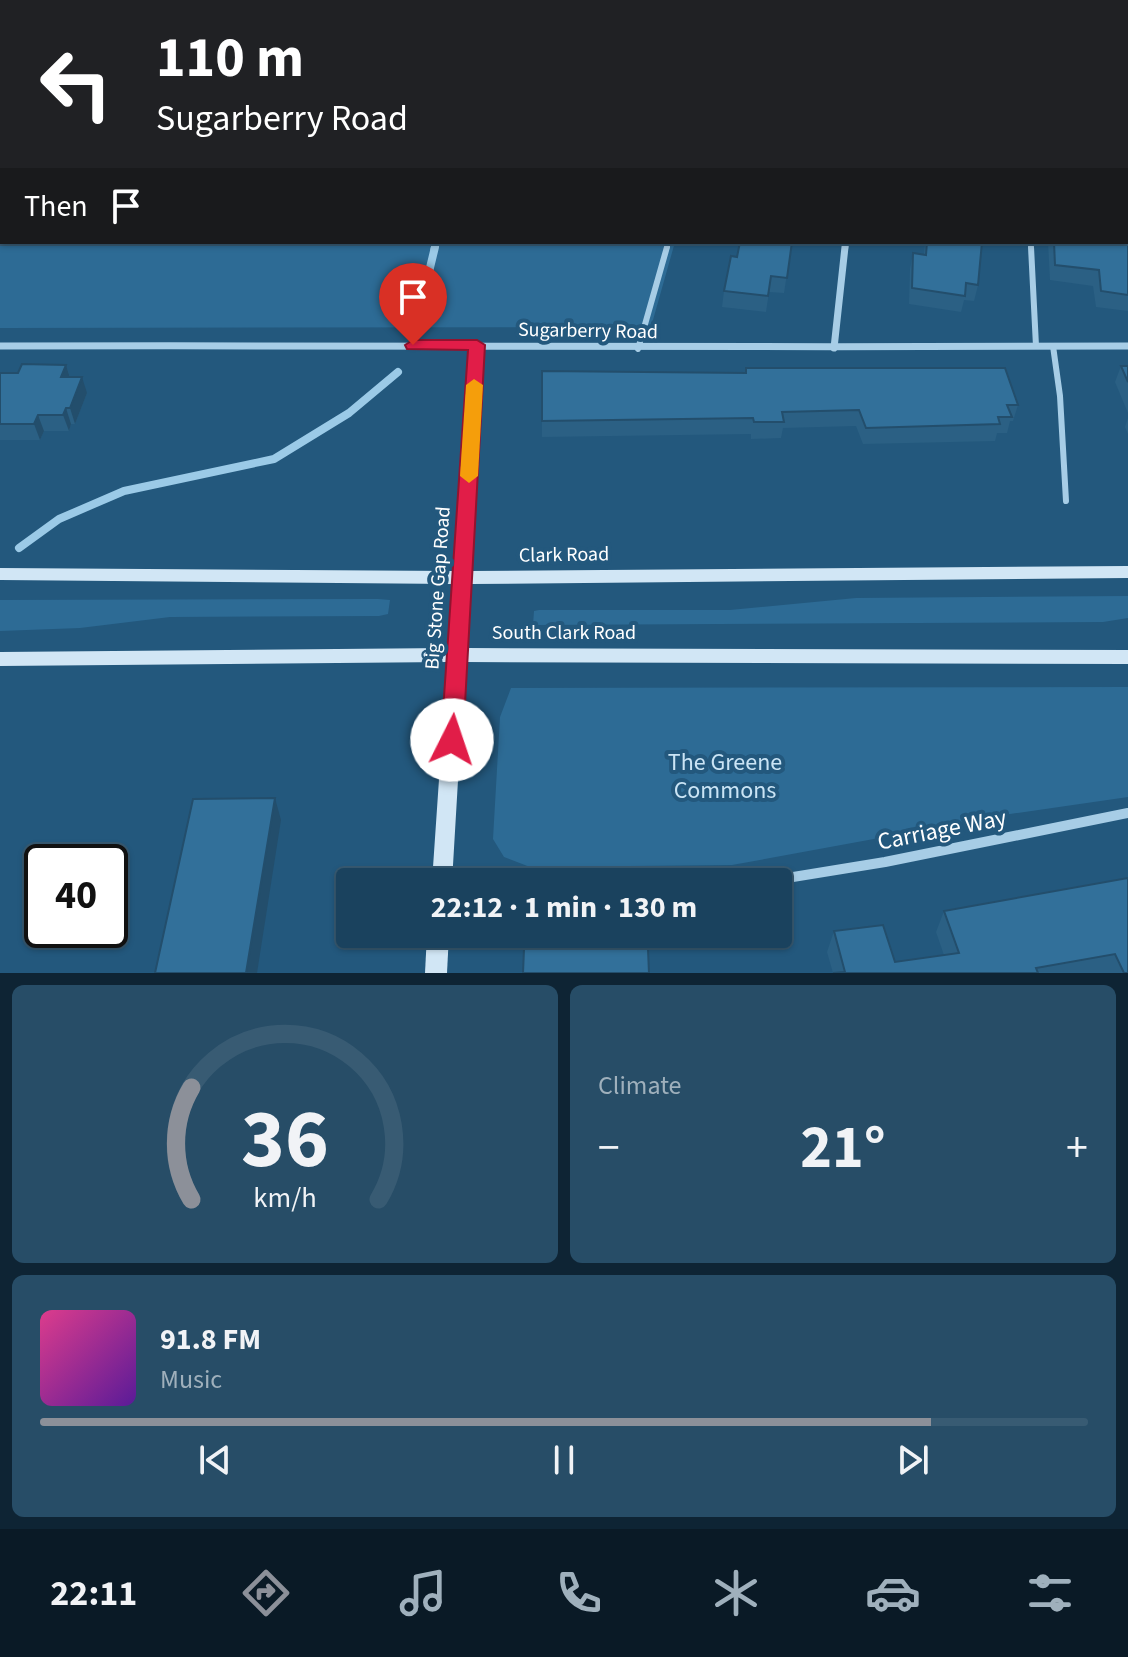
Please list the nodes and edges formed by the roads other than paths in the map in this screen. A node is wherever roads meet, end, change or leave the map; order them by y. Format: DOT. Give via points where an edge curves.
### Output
graph roads {
  1 [pos="668,244"];
  2 [pos="846,244"];
  3 [pos="1031,244"];
  4 [pos="477,345"];
  5 [pos="0,346"];
  6 [pos="1036,346"];
  7 [pos="1053,346"];
  8 [pos="1128,346"];
  9 [pos="834,348"];
  10 [pos="638,349"];
  11 [pos="1066,501"];
  12 [pos="1128,572"];
  13 [pos="0,574"];
  14 [pos="463,578"];
  15 [pos="458,655"];
  16 [pos="1128,657"];
  17 [pos="0,659"];
  18 [pos="1128,813"];
  19 [pos="443,868"];
  20 [pos="792,877"];
  21 [pos="437,948"];
  22 [pos="436,973"];
  1 -- 10 [label="lane"];
  2 -- 9 [label="street"];
  3 -- 6 [label="lane"];
  4 -- 5 [label="street, Sugarberry Road"];
  4 -- 10 [label="street, Sugarberry Road"];
  4 -- 14 [label="main road, Big Stone Gap Road"];
  6 -- 7 [label="street, Sugarberry Road"];
  6 -- 9 [label="street, Sugarberry Road"];
  7 -- 8 [label="street, Sugarberry Road"];
  7 -- 11 [label="lane"];
  9 -- 10 [label="street, Sugarberry Road"];
  12 -- 14 [label="main road, Clark Road"];
  13 -- 14 [label="main road, Clark Road"];
  14 -- 15 [label="main road, Big Stone Gap Road"];
  15 -- 16 [label="main road, South Clark Road"];
  15 -- 17 [label="main road, South Clark Road"];
  15 -- 19 [label="main road, Big Stone Gap Road"];
  18 -- 20 [label="street, Carriage Way"];
  21 -- 22 [label="main road"];
}
